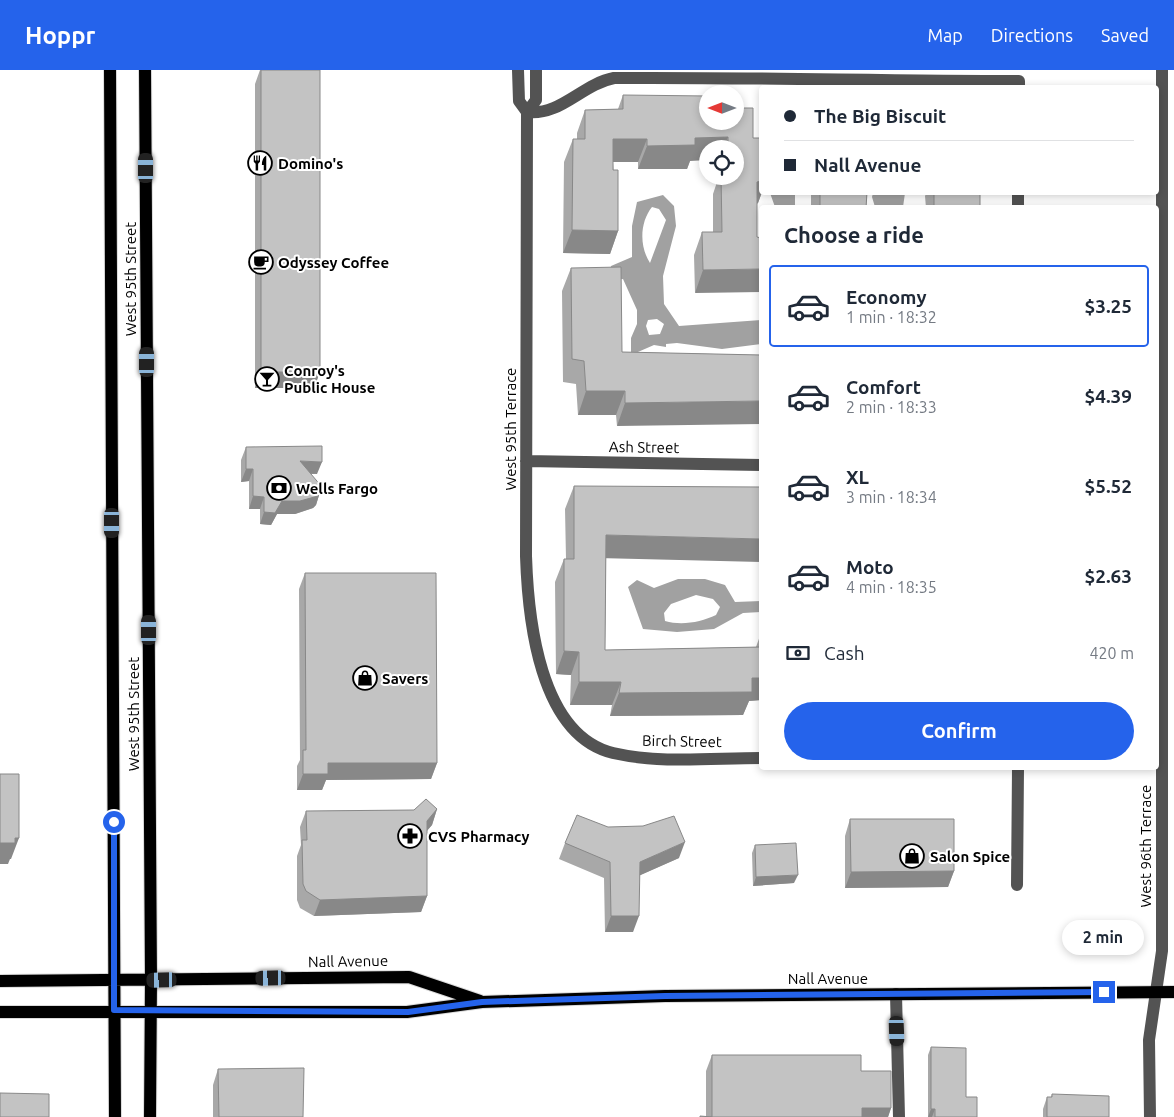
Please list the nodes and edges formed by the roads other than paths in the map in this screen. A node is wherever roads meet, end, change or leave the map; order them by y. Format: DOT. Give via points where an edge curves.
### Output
graph roads {
  1 [pos="110,70"];
  2 [pos="145,70"];
  3 [pos="518,70"];
  4 [pos="536,70"];
  5 [pos="1162,70"];
  6 [pos="1018,84"];
  7 [pos="527,112"];
  8 [pos="526,460"];
  9 [pos="759,465"];
  10 [pos="578,734"];
  11 [pos="1159,755"];
  12 [pos="759,758"];
  13 [pos="1018,770"];
  14 [pos="1017,885"];
  15 [pos="114,980"];
  16 [pos="152,980"];
  17 [pos="0,981"];
  18 [pos="1155,992"];
  19 [pos="1174,992"];
  20 [pos="896,994"];
  21 [pos="482,1002"];
  22 [pos="114,1010"];
  23 [pos="151,1011"];
  24 [pos="0,1012"];
  25 [pos="115,1117"];
  26 [pos="150,1117"];
  27 [pos="899,1117"];
  28 [pos="1150,1117"];
  1 -- 15 [label="main road, West 95th Street"];
  2 -- 16 [label="main road, West 95th Street"];
  3 -- 7 [label="street, West 95th Terrace" via="519,101"];
  4 -- 7 [label="street, West 95th Terrace" via="536,100"];
  5 -- 11 [label="street, West 96th Terrace"];
  6 -- 7 [label="street" via="764,77 614,78 603,80 553,110 540,114"];
  7 -- 8 [label="street, West 95th Terrace"];
  8 -- 9 [label="street, Ash Street"];
  8 -- 10 [label="street, West 95th Terrace" via="526,582 538,653 555,702"];
  10 -- 12 [label="street, Birch Street" via="589,744 612,753 655,759"];
  11 -- 18 [label="street, West 96th Terrace" via="1162,951"];
  13 -- 14 [label="street"];
  15 -- 16 [label="main road, Nall Avenue"];
  15 -- 17 [label="main road, Nall Avenue"];
  15 -- 22 [label="main road, West 95th Street"];
  16 -- 21 [label="main road, Nall Avenue" via="409,976"];
  16 -- 23 [label="main road, West 95th Street"];
  18 -- 19 [label="main road, Nall Avenue"];
  18 -- 20 [label="main road, Nall Avenue"];
  18 -- 28 [label="street, West 96th Terrace" via="1149,1040"];
  20 -- 21 [label="main road, Nall Avenue"];
  20 -- 27 [label="street"];
  21 -- 23 [label="main road, Nall Avenue" via="408,1012"];
  22 -- 23 [label="main road, Nall Avenue"];
  22 -- 24 [label="main road, Nall Avenue"];
  22 -- 25 [label="main road, West 95th Street"];
  23 -- 26 [label="main road, West 95th Street"];
}
